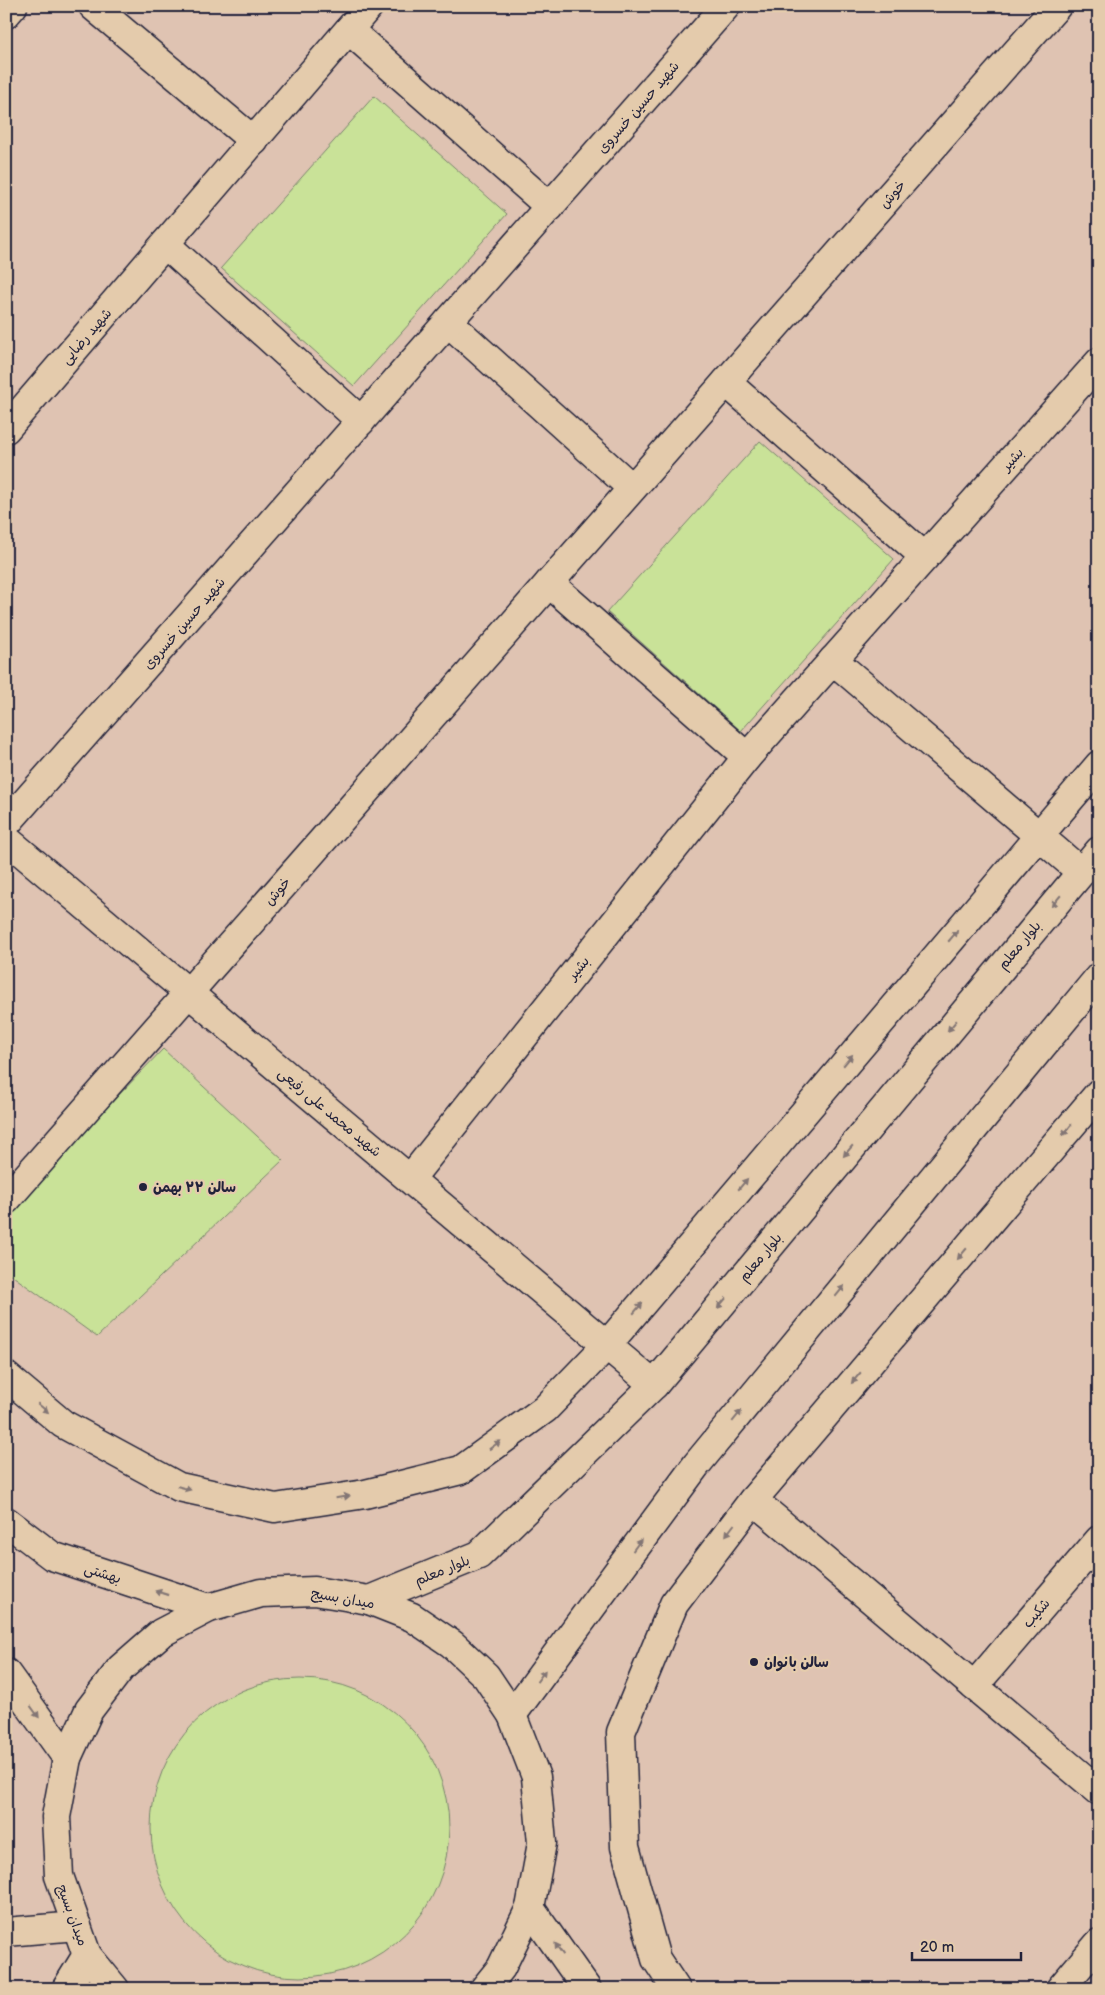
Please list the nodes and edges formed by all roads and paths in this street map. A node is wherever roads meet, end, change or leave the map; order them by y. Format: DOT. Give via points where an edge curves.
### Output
graph roads {
  1 [pos="13,6"];
  2 [pos="94,6"];
  3 [pos="369,6"];
  4 [pos="726,6"];
  5 [pos="1057,6"];
  6 [pos="6,14"];
  7 [pos="349,30"];
  8 [pos="254,141"];
  9 [pos="550,207"];
  10 [pos="166,244"];
  11 [pos="448,322"];
  12 [pos="1099,362"];
  13 [pos="726,382"];
  14 [pos="361,421"];
  15 [pos="6,429"];
  16 [pos="632,488"];
  17 [pos="925,557"];
  18 [pos="549,583"];
  19 [pos="833,660"];
  20 [pos="747,757"];
  21 [pos="1099,765"];
  22 [pos="6,824"];
  23 [pos="1038,835"];
  24 [pos="6,839"];
  25 [pos="1099,851"];
  26 [pos="1080,871"];
  27 [pos="1099,977"];
  28 [pos="188,993"];
  29 [pos="1099,1093"];
  30 [pos="410,1179"];
  31 [pos="6,1200"];
  32 [pos="607,1345"];
  33 [pos="6,1376"];
  34 [pos="654,1385"];
  35 [pos="753,1500"];
  36 [pos="6,1521"];
  37 [pos="1099,1540"];
  38 [pos="369,1600"];
  39 [pos="209,1608"];
  40 [pos="6,1673"];
  41 [pos="974,1686"];
  42 [pos="512,1715"];
  43 [pos="67,1758"];
  44 [pos="1099,1791"];
  45 [pos="530,1908"];
  46 [pos="77,1926"];
  47 [pos="6,1932"];
  48 [pos="1099,1943"];
  49 [pos="87,1955"];
  50 [pos="66,1989"];
  51 [pos="115,1989"];
  52 [pos="484,1989"];
  53 [pos="587,1989"];
  54 [pos="676,1989"];
  55 [pos="1060,1989"];
  1 -- 6 [label="street"];
  2 -- 8 [label="street"];
  3 -- 7 [label="street"];
  4 -- 9 [label="street, شهید حسین خسروی"];
  5 -- 13 [label="street, خوش"];
  7 -- 8 [label="street, شهید رضایی"];
  7 -- 9 [label="street"];
  8 -- 10 [label="street, شهید رضایی"];
  9 -- 11 [label="street, شهید حسین خسروی"];
  10 -- 14 [label="street"];
  10 -- 15 [label="street, شهید رضایی"];
  11 -- 14 [label="street, شهید حسین خسروی"];
  11 -- 16 [label="street"];
  12 -- 17 [label="street, بشیر"];
  13 -- 16 [label="street, خوش"];
  13 -- 17 [label="street"];
  14 -- 22 [label="street, شهید حسین خسروی"];
  16 -- 18 [label="street, خوش"];
  17 -- 19 [label="street, بشیر"];
  18 -- 20 [label="street"];
  18 -- 28 [label="street, خوش"];
  19 -- 20 [label="street, بشیر"];
  19 -- 23 [label="street"];
  20 -- 30 [label="street, بشیر"];
  21 -- 23 [label="street"];
  23 -- 26 [label="street"];
  32 -- 23 [label="street, one-way"];
  24 -- 28 [label="street, شهید محمد علی رفیعی"];
  25 -- 26 [label="street, بلوار معلم"];
  26 -- 34 [label="street, بلوار معلم, one-way"];
  42 -- 27 [label="street, one-way" via="696,1464"];
  28 -- 30 [label="street, شهید محمد علی رفیعی"];
  28 -- 31 [label="street, خوش"];
  29 -- 35 [label="street, one-way"];
  30 -- 32 [label="street, شهید محمد علی رفیعی"];
  33 -- 32 [label="street, one-way" via="63,1424 179,1487 275,1508 365,1494 461,1470 545,1409"];
  32 -- 34 [label="street, شهید محمد علی رفیعی"];
  34 -- 38 [label="street, بلوار معلم" via="479,1555"];
  35 -- 41 [label="street"];
  35 -- 54 [label="street, one-way" via="674,1604 621,1732 624,1847 656,1960"];
  39 -- 36 [label="street, بهشتی, one-way" via="52,1556"];
  37 -- 41 [label="street, شکیب"];
  38 -- 39 [label="street, میدان بسیج" via="315,1590 261,1593"];
  38 -- 42 [label="street, میدان بسیج" via="412,1617 452,1644 486,1676"];
  39 -- 43 [label="street, میدان بسیج" via="161,1633 121,1668 89,1710"];
  40 -- 43 [label="street, one-way"];
  41 -- 44 [label="street"];
  42 -- 45 [label="street, میدان بسیج" via="536,1777 540,1815 542,1843"];
  43 -- 46 [label="street, میدان بسیج" via="56,1816 59,1876"];
  45 -- 52 [label="street, میدان بسیج" via="501,1968"];
  53 -- 45 [label="street, one-way"];
  46 -- 47 [label="street"];
  46 -- 49 [label="street, میدان بسیج"];
  48 -- 55 [label="street"];
  49 -- 50 [label="street"];
  49 -- 51 [label="street, میدان بسیج"];
}
